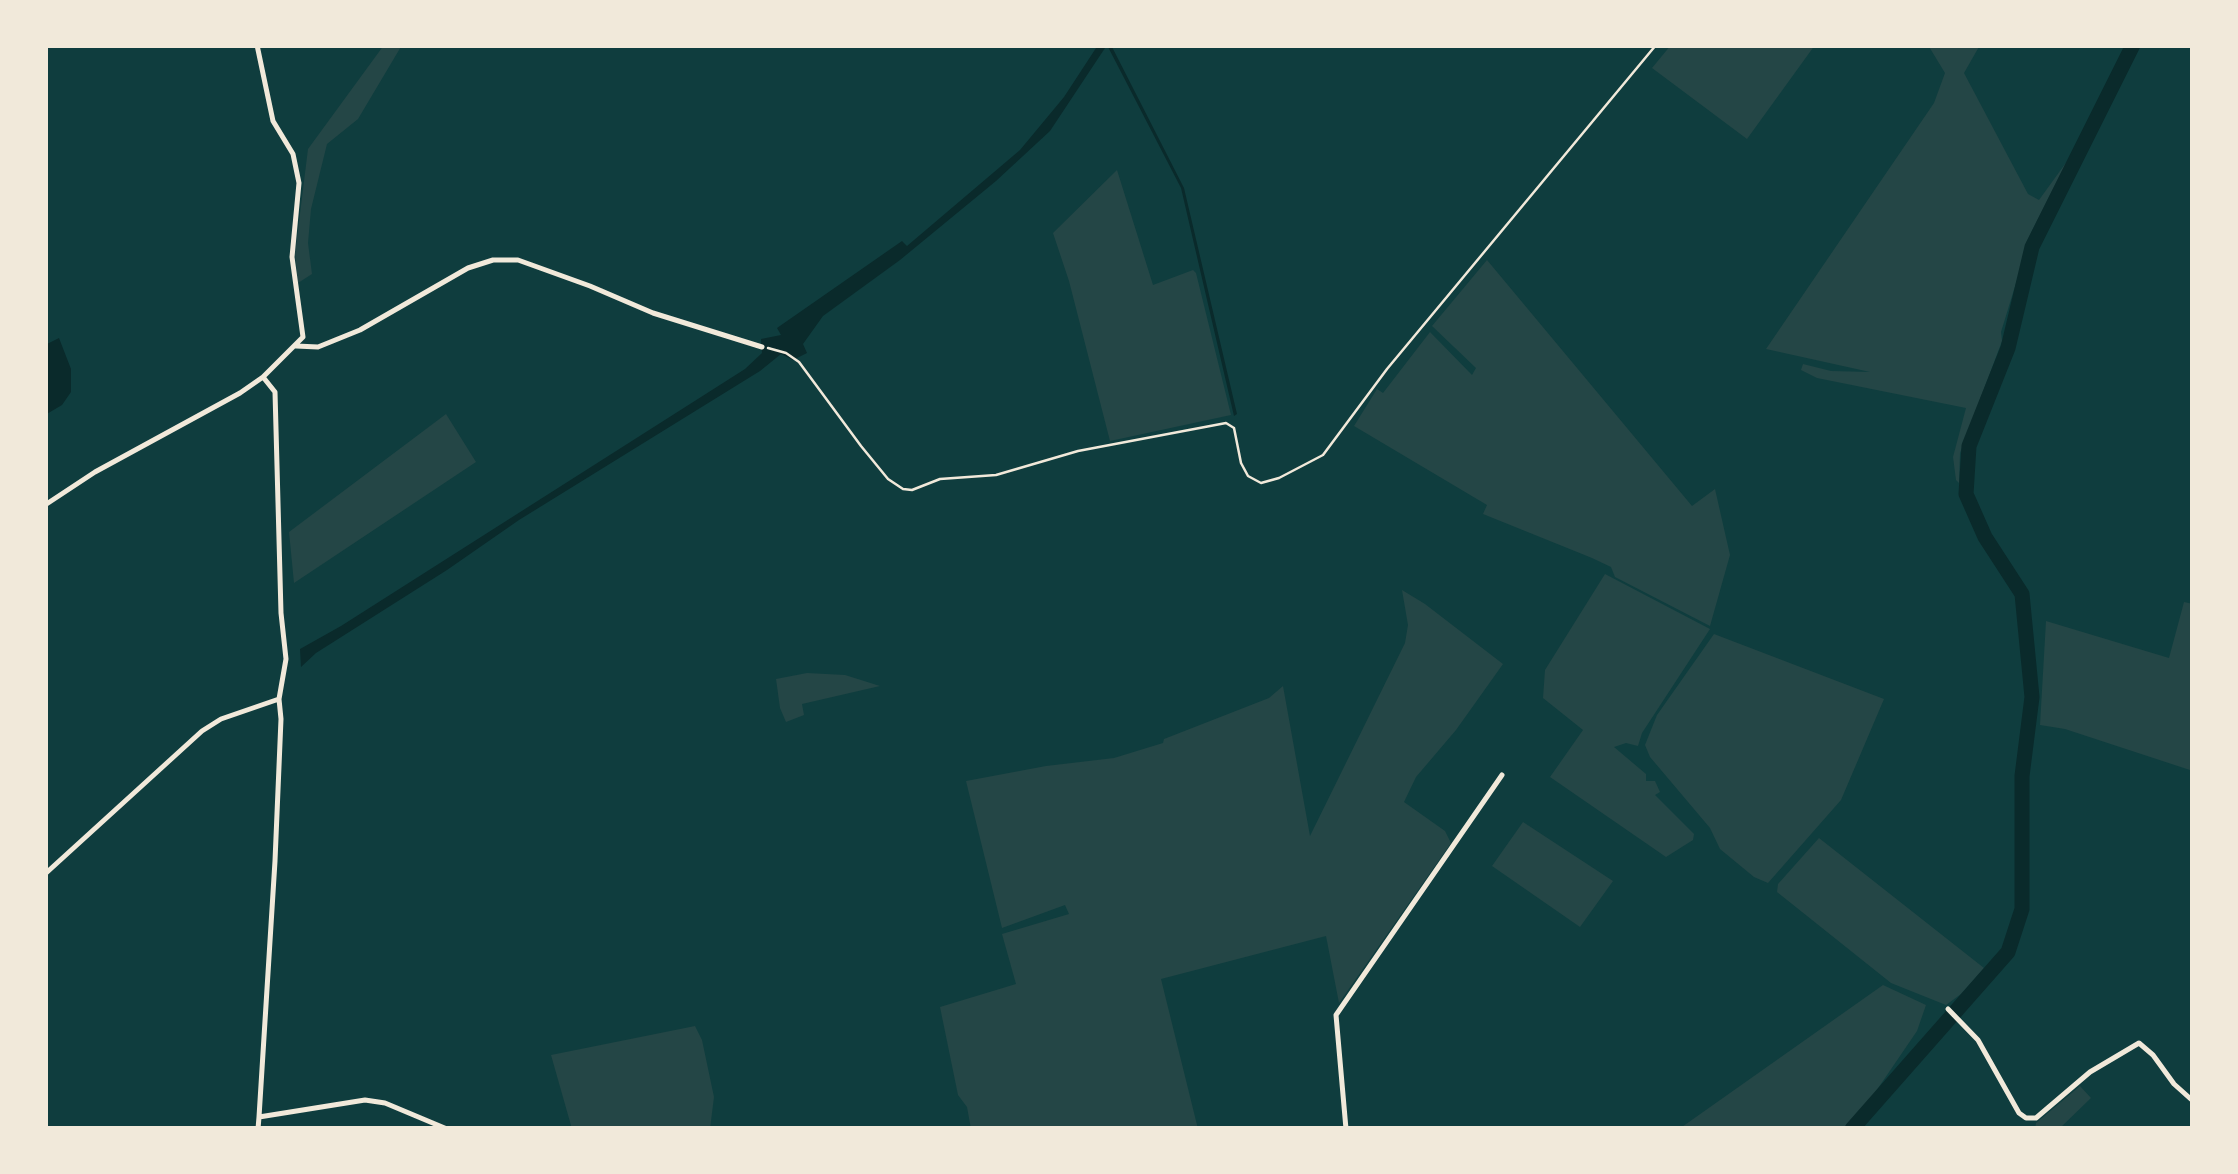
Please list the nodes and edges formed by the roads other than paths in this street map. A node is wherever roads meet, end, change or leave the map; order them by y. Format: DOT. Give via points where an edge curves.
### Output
graph roads {
  1 [pos="257,45"];
  2 [pos="296,346"];
  3 [pos="762,347"];
  4 [pos="262,378"];
  5 [pos="45,505"];
  6 [pos="279,699"];
  7 [pos="1502,774"];
  8 [pos="45,874"];
  9 [pos="1948,1009"];
  10 [pos="2193,1101"];
  11 [pos="259,1117"];
  12 [pos="258,1129"];
  13 [pos="447,1129"];
  14 [pos="1346,1129"];
  1 -- 2 [label="street" via="273,121 293,154 299,183 292,258 303,331"];
  2 -- 3 [label="street" via="318,347 360,330 468,268 518,260"];
  2 -- 4 [label="street"];
  4 -- 5 [label="street"];
  4 -- 6 [label="street" via="275,392 286,658"];
  6 -- 8 [label="street" via="202,731"];
  6 -- 11 [label="street"];
  7 -- 14 [label="street" via="1336,1015"];
  9 -- 10 [label="street" via="1978,1040 2026,1118 2036,1118 2090,1072 2139,1043"];
  11 -- 12 [label="street"];
  11 -- 13 [label="street" via="366,1100"];
}
